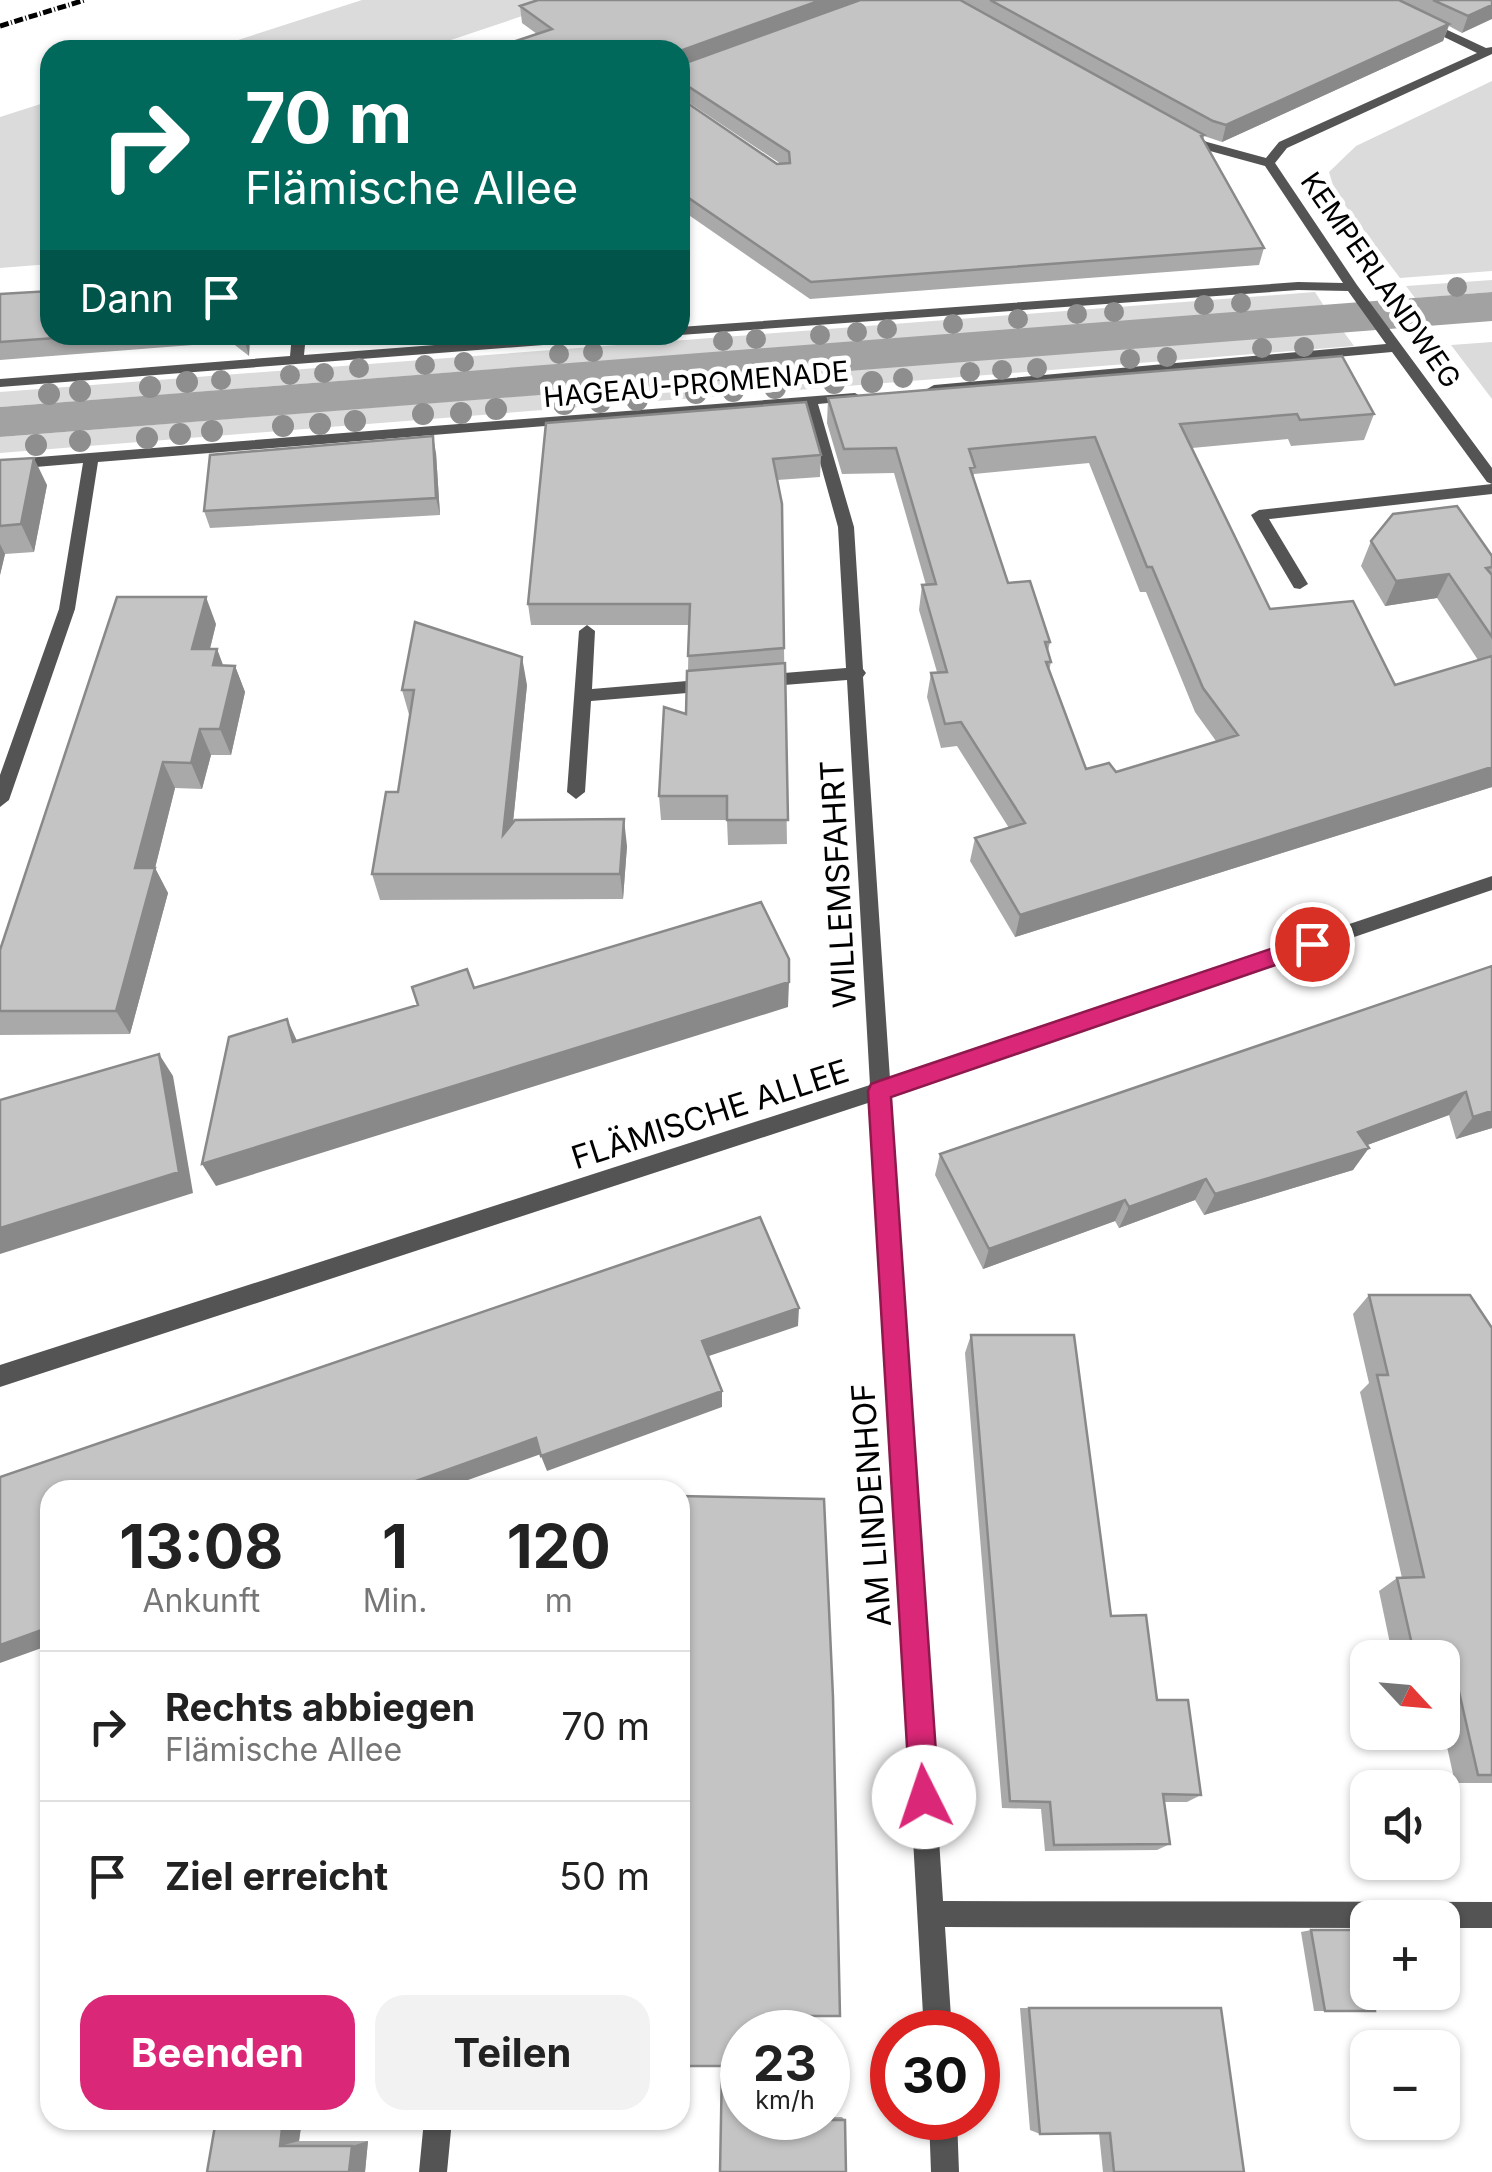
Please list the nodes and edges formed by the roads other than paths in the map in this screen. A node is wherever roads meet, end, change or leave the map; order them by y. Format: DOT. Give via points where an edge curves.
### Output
graph roads {
  1 [pos="1374,0"];
  2 [pos="1490,52"];
  3 [pos="1168,125"];
  4 [pos="1269,164"];
  5 [pos="1355,291"];
  6 [pos="690,329"];
  7 [pos="298,345"];
  8 [pos="491,345"];
  9 [pos="1396,348"];
  10 [pos="297,360"];
  11 [pos="0,383"];
  12 [pos="908,392"];
  13 [pos="868,395"];
  14 [pos="810,400"];
  15 [pos="91,458"];
  16 [pos="0,465"];
  17 [pos="1492,479"];
  18 [pos="1492,488"];
  19 [pos="1300,584"];
  20 [pos="587,631"];
  21 [pos="858,673"];
  22 [pos="583,696"];
  23 [pos="576,792"];
  24 [pos="0,800"];
  25 [pos="1492,883"];
  26 [pos="879,1091"];
  27 [pos="0,1376"];
  28 [pos="932,1914"];
  29 [pos="1492,1915"];
  30 [pos="937,2010"];
  31 [pos="437,2130"];
  32 [pos="943,2140"];
  33 [pos="433,2172"];
  34 [pos="945,2172"];
  1 -- 2 [label="street"];
  2 -- 4 [label="street" via="1283,146"];
  3 -- 4 [label="street, KEMPERLANDWEG" via="1202,144"];
  4 -- 5 [label="street, KEMPERLANDWEG"];
  5 -- 6 [label="street, HAGEAU-PROMENADE" via="1278,287"];
  5 -- 9 [label="street, KEMPERLANDWEG"];
  7 -- 10 [label="street"];
  8 -- 10 [label="street, HAGEAU-PROMENADE"];
  9 -- 12 [label="street"];
  9 -- 17 [label="street, KEMPERLANDWEG"];
  10 -- 11 [label="street, HAGEAU-PROMENADE"];
  13 -- 14 [label="street, HAGEAU-PROMENADE"];
  14 -- 15 [label="street, HAGEAU-PROMENADE"];
  14 -- 21 [label="street, WILLEMSFAHRT" via="846,527"];
  15 -- 16 [label="street, HAGEAU-PROMENADE"];
  15 -- 24 [label="street" via="67,610"];
  18 -- 19 [label="street" via="1260,515"];
  20 -- 22 [label="street"];
  21 -- 22 [label="street"];
  21 -- 26 [label="street, WILLEMSFAHRT"];
  22 -- 23 [label="street"];
  25 -- 26 [label="street, FLÄMISCHE ALLEE"];
  26 -- 27 [label="street, FLÄMISCHE ALLEE"];
  26 -- 28 [label="street, AM LINDENHOF"];
  28 -- 29 [label="street"];
  28 -- 30 [label="street, AM LINDENHOF"];
  31 -- 33 [label="street"];
  32 -- 34 [label="street"];
}
